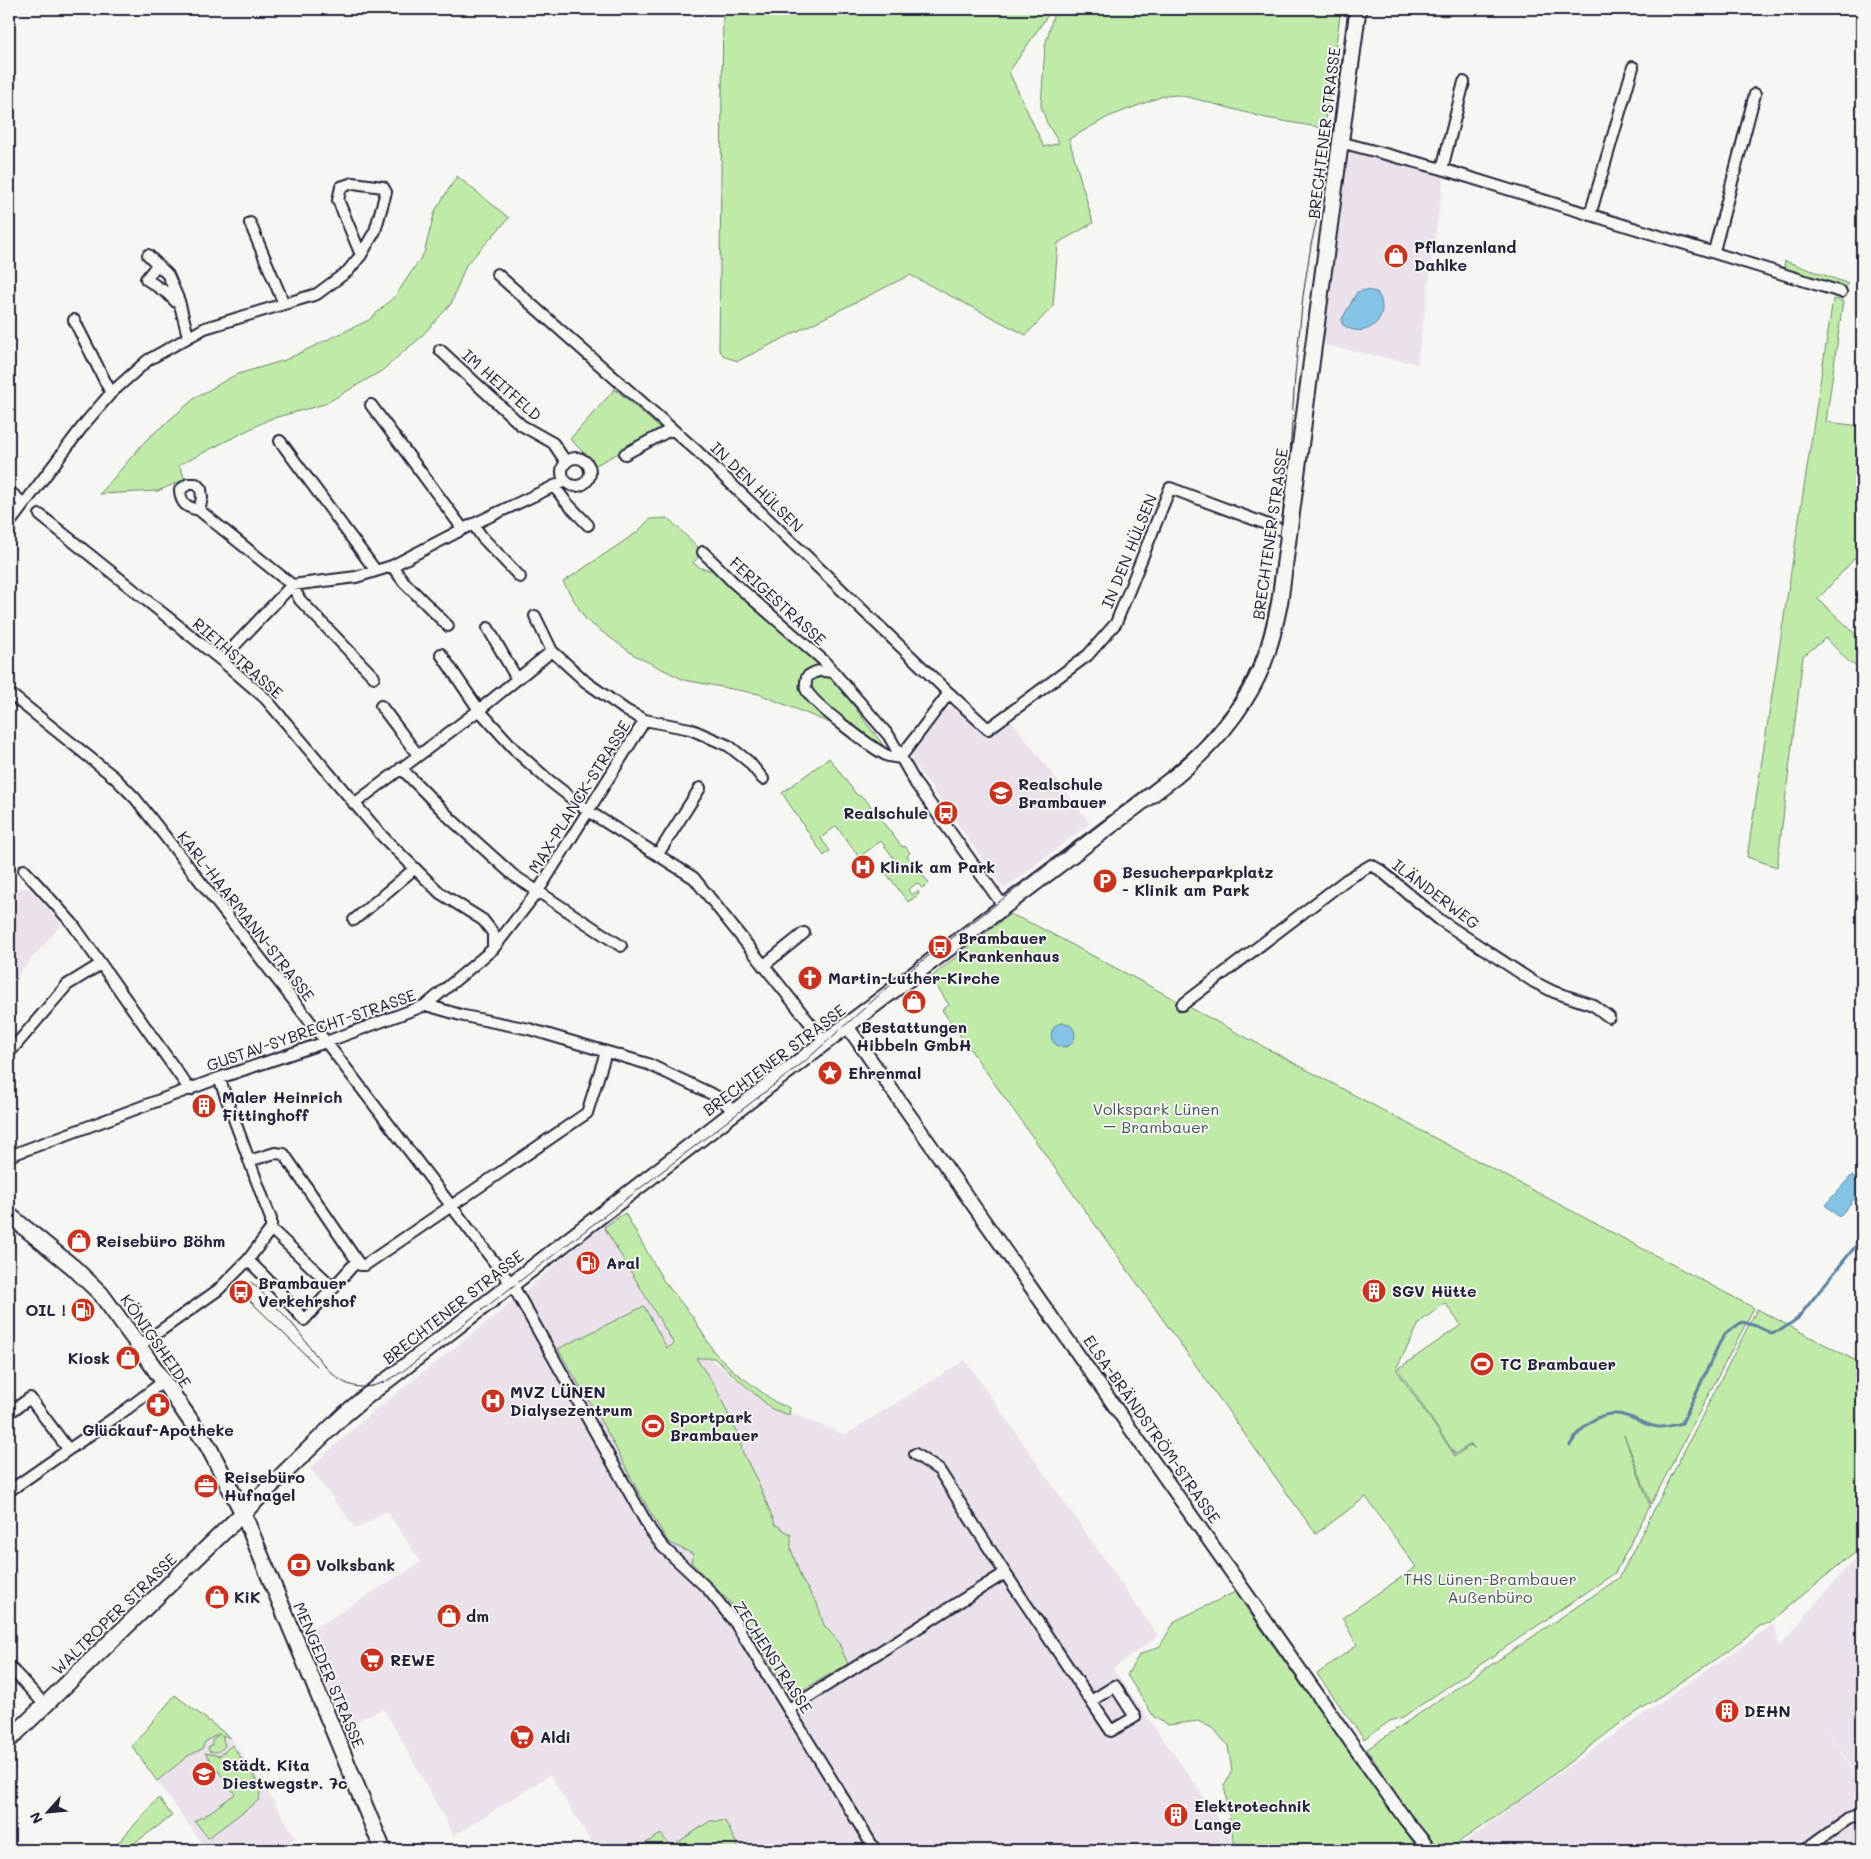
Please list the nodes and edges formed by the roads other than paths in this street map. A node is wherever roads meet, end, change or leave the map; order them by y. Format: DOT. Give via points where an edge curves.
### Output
graph roads {
  1 [pos="1358,9"];
  2 [pos="1633,67"];
  3 [pos="1464,82"];
  4 [pos="1755,94"];
  5 [pos="1340,142"];
  6 [pos="1442,169"];
  7 [pos="1590,215"];
  8 [pos="250,223"];
  9 [pos="1714,251"];
  10 [pos="148,255"];
  11 [pos="361,255"];
  12 [pos="157,265"];
  13 [pos="497,274"];
  14 [pos="1841,292"];
  15 [pos="284,304"];
  16 [pos="180,306"];
  17 [pos="74,320"];
  18 [pos="188,336"];
  19 [pos="440,350"];
  20 [pos="111,393"];
  21 [pos="371,405"];
  22 [pos="672,429"];
  23 [pos="280,441"];
  24 [pos="625,454"];
  25 [pos="566,462"];
  26 [pos="565,481"];
  27 [pos="554,486"];
  28 [pos="9,491"];
  29 [pos="24,504"];
  30 [pos="199,510"];
  31 [pos="40,515"];
  32 [pos="9,524"];
  33 [pos="473,524"];
  34 [pos="588,525"];
  35 [pos="463,529"];
  36 [pos="1290,533"];
  37 [pos="703,552"];
  38 [pos="392,566"];
  39 [pos="376,571"];
  40 [pos="520,577"];
  41 [pos="292,585"];
  42 [pos="535,616"];
  43 [pos="448,626"];
  44 [pos="488,628"];
  45 [pos="552,651"];
  46 [pos="441,654"];
  47 [pos="221,660"];
  48 [pos="833,672"];
  49 [pos="374,678"];
  50 [pos="517,679"];
  51 [pos="9,693"];
  52 [pos="950,693"];
  53 [pos="381,706"];
  54 [pos="479,710"];
  55 [pos="645,720"];
  56 [pos="418,755"];
  57 [pos="900,758"];
  58 [pos="401,768"];
  59 [pos="763,779"];
  60 [pos="700,788"];
  61 [pos="354,804"];
  62 [pos="588,811"];
  63 [pos="658,854"];
  64 [pos="414,869"];
  65 [pos="24,870"];
  66 [pos="538,891"];
  67 [pos="1004,907"];
  68 [pos="354,920"];
  69 [pos="804,933"];
  70 [pos="622,946"];
  71 [pos="493,949"];
  72 [pos="101,964"];
  73 [pos="763,966"];
  74 [pos="426,1005"];
  75 [pos="1182,1005"];
  76 [pos="1609,1017"];
  77 [pos="847,1026"];
  78 [pos="326,1042"];
  79 [pos="825,1042"];
  80 [pos="606,1052"];
  81 [pos="9,1053"];
  82 [pos="219,1078"];
  83 [pos="190,1090"];
  84 [pos="735,1112"];
  85 [pos="9,1156"];
  86 [pos="249,1161"];
  87 [pos="452,1206"];
  88 [pos="9,1215"];
  89 [pos="271,1228"];
  90 [pos="248,1260"];
  91 [pos="361,1263"];
  92 [pos="511,1284"];
  93 [pos="334,1288"];
  94 [pos="139,1346"];
  95 [pos="164,1380"];
  96 [pos="9,1413"];
  97 [pos="68,1449"];
  98 [pos="915,1454"];
  99 [pos="9,1491"];
  100 [pos="243,1513"];
  101 [pos="1005,1572"];
  102 [pos="9,1666"];
  103 [pos="1091,1701"];
  104 [pos="45,1705"];
  105 [pos="789,1709"];
  106 [pos="9,1740"];
  107 [pos="1862,1814"];
  108 [pos="383,1850"];
  109 [pos="875,1850"];
  110 [pos="1430,1850"];
  111 [pos="1805,1850"];
  1 -- 5 [label="main road, BRECHTENER STRASSE"];
  2 -- 7 [label="street"];
  3 -- 6 [label="street"];
  4 -- 9 [label="street"];
  5 -- 6 [label="street"];
  5 -- 36 [label="main road, BRECHTENER STRASSE"];
  6 -- 7 [label="street"];
  7 -- 9 [label="street"];
  8 -- 15 [label="street"];
  9 -- 14 [label="street"];
  10 -- 12 [label="street"];
  11 -- 11 [label="street" via="375,231 386,192 383,186 352,183 341,187 338,200"];
  11 -- 15 [label="street" via="348,271 317,294"];
  12 -- 16 [label="street" via="168,275"];
  12 -- 16 [label="street" via="146,279"];
  13 -- 22 [label="street, IN DEN HÜLSEN"];
  15 -- 18 [label="street" via="229,319"];
  16 -- 18 [label="street"];
  17 -- 20 [label="street"];
  18 -- 20 [label="street" via="148,360"];
  19 -- 25 [label="street, IM HEITFELD" via="520,425 553,443"];
  20 -- 29 [label="street"];
  21 -- 35 [label="street"];
  22 -- 24 [label="street"];
  22 -- 52 [label="street, IN DEN HÜLSEN"];
  23 -- 39 [label="street"];
  25 -- 26 [label="street" via="562,473"];
  25 -- 26 [label="street" via="574,458 583,460 589,466 590,474 579,486"];
  26 -- 27 [label="street"];
  27 -- 33 [label="street"];
  27 -- 34 [label="street"];
  28 -- 29 [label="street"];
  29 -- 32 [label="street"];
  30 -- 41 [label="street"];
  31 -- 47 [label="street, RIETHSTRASSE"];
  33 -- 35 [label="street"];
  33 -- 40 [label="street"];
  35 -- 38 [label="street"];
  36 -- 52 [label="street, IN DEN HÜLSEN" via="1170,488 1116,623 1088,655 988,730"];
  36 -- 67 [label="main road, BRECHTENER STRASSE" via="1269,647 1254,682 1231,719 1176,776"];
  37 -- 48 [label="street, FERIGESTRASSE"];
  38 -- 39 [label="street"];
  38 -- 43 [label="street"];
  39 -- 41 [label="street"];
  41 -- 47 [label="street"];
  41 -- 49 [label="street" via="300,600"];
  42 -- 45 [label="street"];
  44 -- 50 [label="street"];
  45 -- 50 [label="street"];
  45 -- 55 [label="street" via="586,682"];
  46 -- 54 [label="street"];
  47 -- 61 [label="street, RIETHSTRASSE" via="265,698"];
  48 -- 57 [label="street, FERIGESTRASSE" via="889,736"];
  48 -- 57 [label="street, FERIGESTRASSE" via="814,671 807,677 806,690 858,735 890,757"];
  50 -- 54 [label="street"];
  51 -- 78 [label="street, KARL-HAARMANN-STRASSE" via="131,793"];
  52 -- 57 [label="street"];
  53 -- 56 [label="street"];
  54 -- 56 [label="street"];
  54 -- 62 [label="street" via="517,752"];
  55 -- 59 [label="street" via="690,729 729,746"];
  55 -- 62 [label="street, MAX-PLANCK-STRASSE"];
  56 -- 58 [label="street"];
  57 -- 67 [label="street, FERIGESTRASSE"];
  58 -- 61 [label="street"];
  58 -- 66 [label="street" via="513,875"];
  60 -- 63 [label="street"];
  61 -- 64 [label="street, RIETHSTRASSE"];
  62 -- 63 [label="street"];
  62 -- 66 [label="street, MAX-PLANCK-STRASSE"];
  63 -- 73 [label="street" via="694,878"];
  64 -- 68 [label="street"];
  64 -- 71 [label="street, RIETHSTRASSE" via="440,893 483,920 493,933"];
  65 -- 72 [label="street" via="72,923"];
  66 -- 70 [label="street, MAX-PLANCK-STRASSE"];
  66 -- 71 [label="street, MAX-PLANCK-STRASSE"];
  67 -- 77 [label="main road, BRECHTENER STRASSE"];
  69 -- 73 [label="street"];
  71 -- 74 [label="street, MAX-PLANCK-STRASSE"];
  72 -- 81 [label="street" via="67,985"];
  72 -- 83 [label="street"];
  73 -- 79 [label="street"];
  74 -- 78 [label="street, GUSTAV-SYBRECHT-STRASSE"];
  74 -- 80 [label="street, GUSTAV-SYBRECHT-STRASSE" via="529,1029"];
  75 -- 76 [label="street, ILÄNDERWEG" via="1346,880 1371,865 1440,920 1526,976 1554,992 1593,1006"];
  77 -- 79 [label="main road, BRECHTENER STRASSE"];
  77 -- 110 [label="street, ELSA-BRÄNDSTRÖM-STRASSE" via="1405,1819"];
  78 -- 82 [label="street, GUSTAV-SYBRECHT-STRASSE"];
  78 -- 87 [label="street, KARL-HAARMANN-STRASSE"];
  79 -- 84 [label="main road, BRECHTENER STRASSE"];
  80 -- 84 [label="street, GUSTAV-SYBRECHT-STRASSE" via="648,1064 698,1087 718,1097"];
  80 -- 87 [label="street" via="587,1113"];
  82 -- 83 [label="street, GUSTAV-SYBRECHT-STRASSE"];
  82 -- 86 [label="street"];
  83 -- 85 [label="street, GUSTAV-SYBRECHT-STRASSE"];
  84 -- 92 [label="main road, BRECHTENER STRASSE"];
  86 -- 89 [label="street" via="271,1219"];
  86 -- 91 [label="street" via="275,1153 284,1154"];
  87 -- 91 [label="street"];
  87 -- 92 [label="street, KARL-HAARMANN-STRASSE"];
  88 -- 94 [label="main road, KÖNIGSHEIDE" via="87,1279"];
  89 -- 90 [label="street"];
  89 -- 93 [label="street"];
  90 -- 93 [label="street" via="304,1320"];
  90 -- 94 [label="street" via="218,1290"];
  91 -- 93 [label="street"];
  92 -- 100 [label="main road, BRECHTENER STRASSE" via="356,1404"];
  92 -- 105 [label="street, ZECHENSTRASSE" via="651,1531 725,1608"];
  94 -- 95 [label="main road, KÖNIGSHEIDE"];
  95 -- 97 [label="street"];
  95 -- 100 [label="main road, KÖNIGSHEIDE" via="208,1446"];
  96 -- 97 [label="street" via="30,1398"];
  97 -- 99 [label="street"];
  98 -- 101 [label="street" via="939,1470"];
  100 -- 104 [label="main road, WALTROPER STRASSE"];
  100 -- 108 [label="main road, MENGEDER STRASSE"];
  101 -- 103 [label="street"];
  101 -- 105 [label="street"];
  102 -- 104 [label="street"];
  103 -- 103 [label="street" via="1111,1731 1135,1717 1115,1686"];
  104 -- 106 [label="main road, WALTROPER STRASSE"];
  105 -- 109 [label="street, ZECHENSTRASSE"];
  107 -- 111 [label="street" via="1848,1819"];
}
